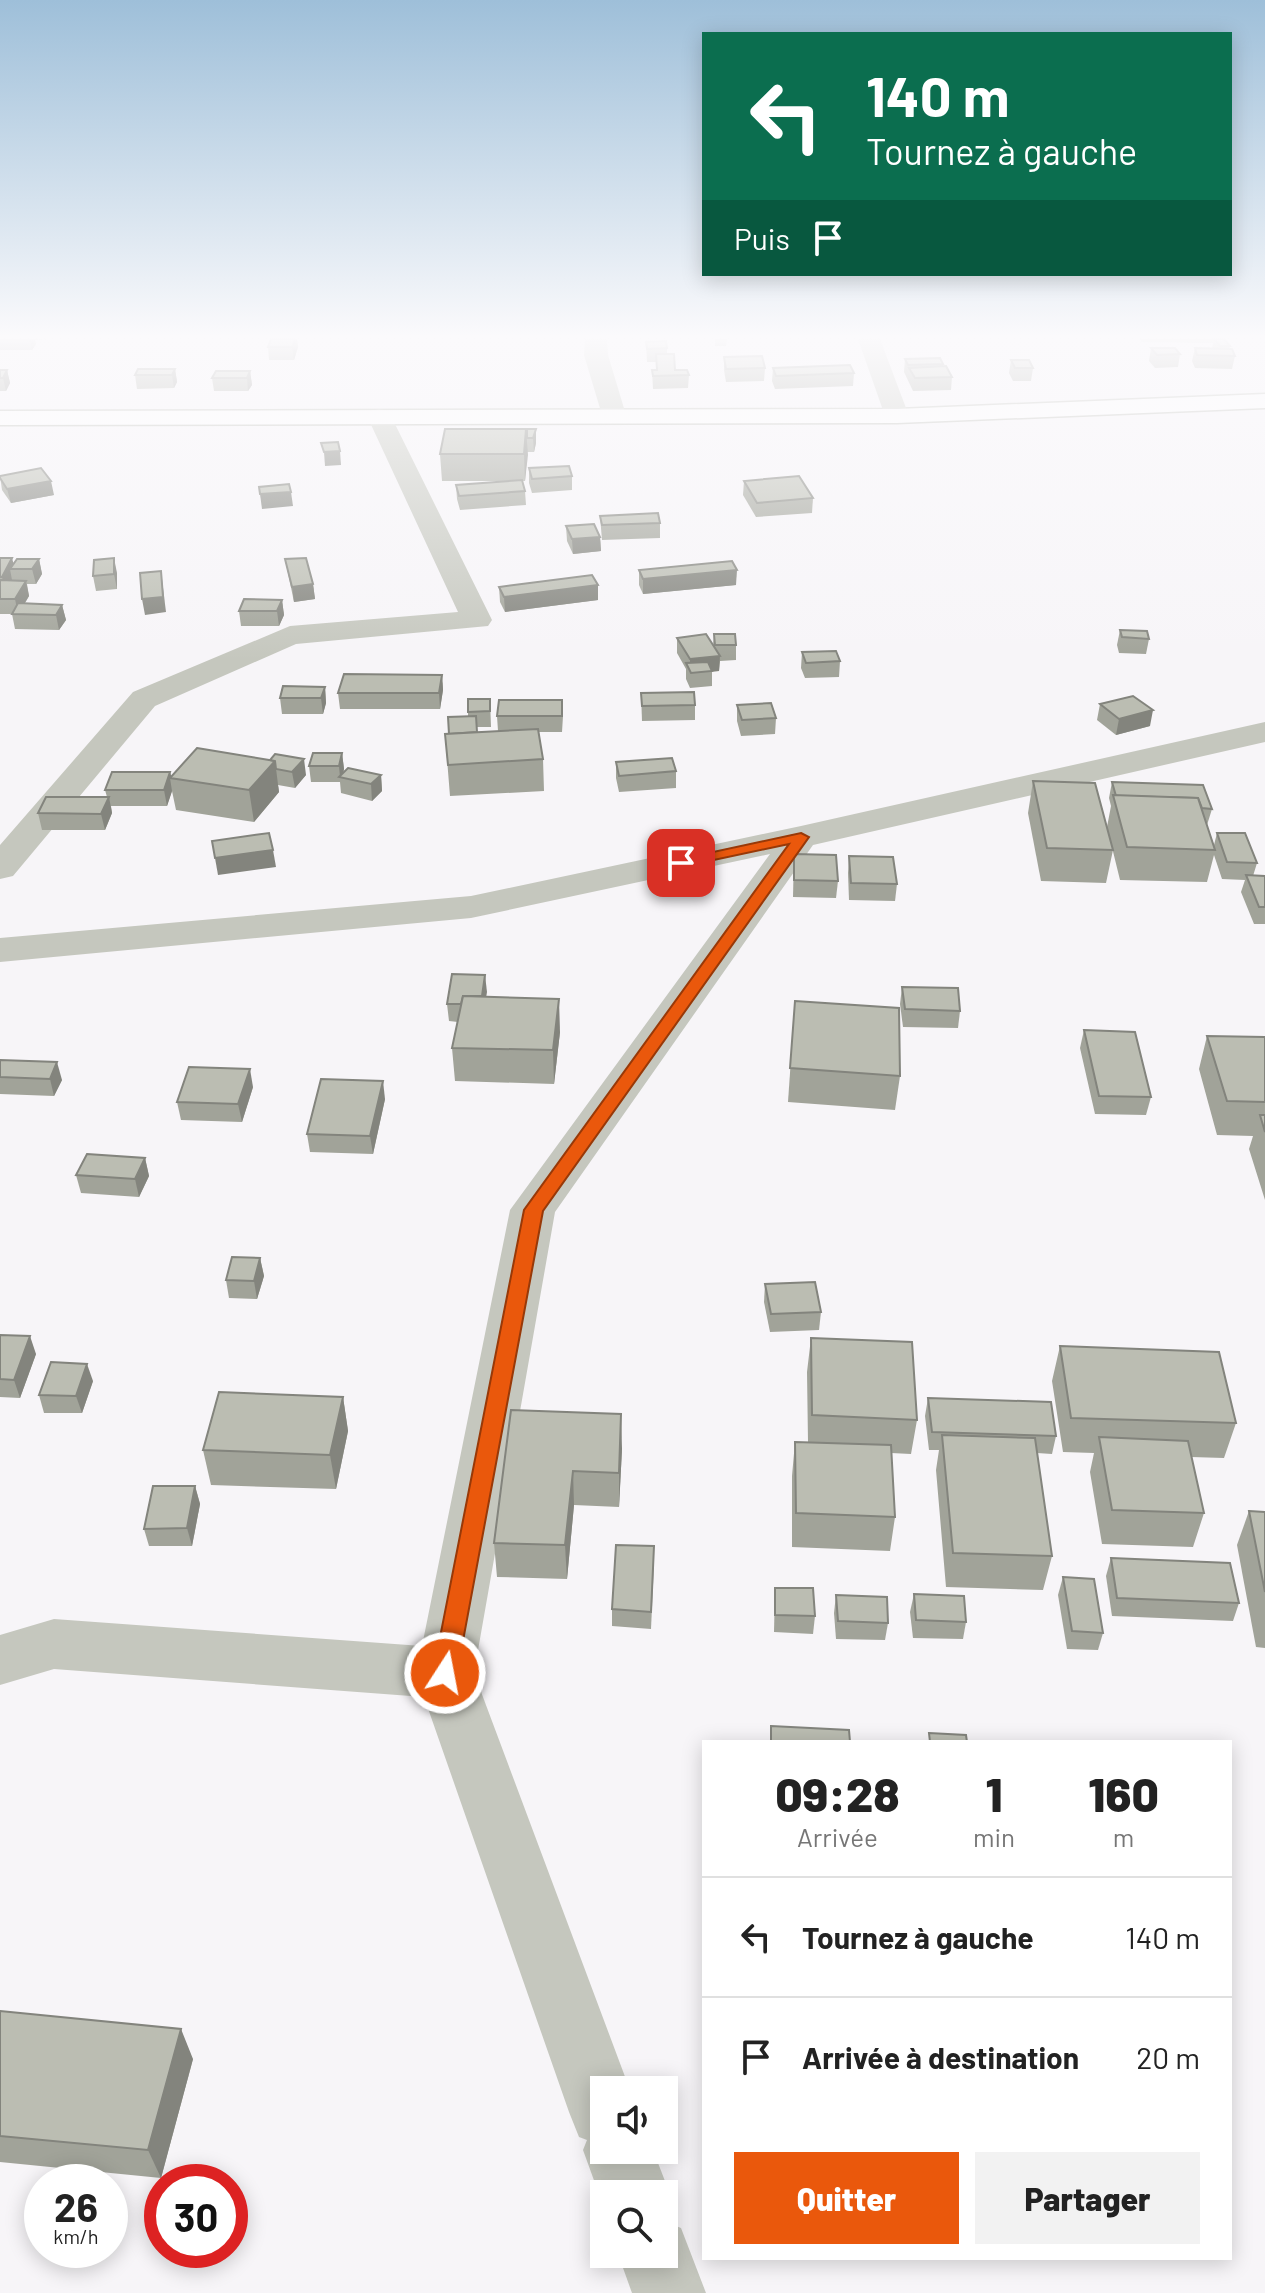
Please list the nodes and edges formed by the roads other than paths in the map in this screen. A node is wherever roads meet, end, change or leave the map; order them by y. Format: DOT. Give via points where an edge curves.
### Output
graph roads {
  1 [pos="393,446"];
  2 [pos="1265,732"];
  3 [pos="801,837"];
  4 [pos="0,868"];
  5 [pos="0,950"];
  6 [pos="0,1660"];
  7 [pos="445,1673"];
  8 [pos="591,2076"];
  9 [pos="660,2268"];
  10 [pos="669,2293"];
  1 -- 4 [label="street" via="477,620 290,635 144,699"];
  2 -- 3 [label="street"];
  3 -- 5 [label="street" via="471,907"];
  3 -- 7 [label="street" via="533,1210"];
  6 -- 7 [label="street" via="54,1644"];
  7 -- 8 [label="street"];
  9 -- 10 [label="street"];
}
